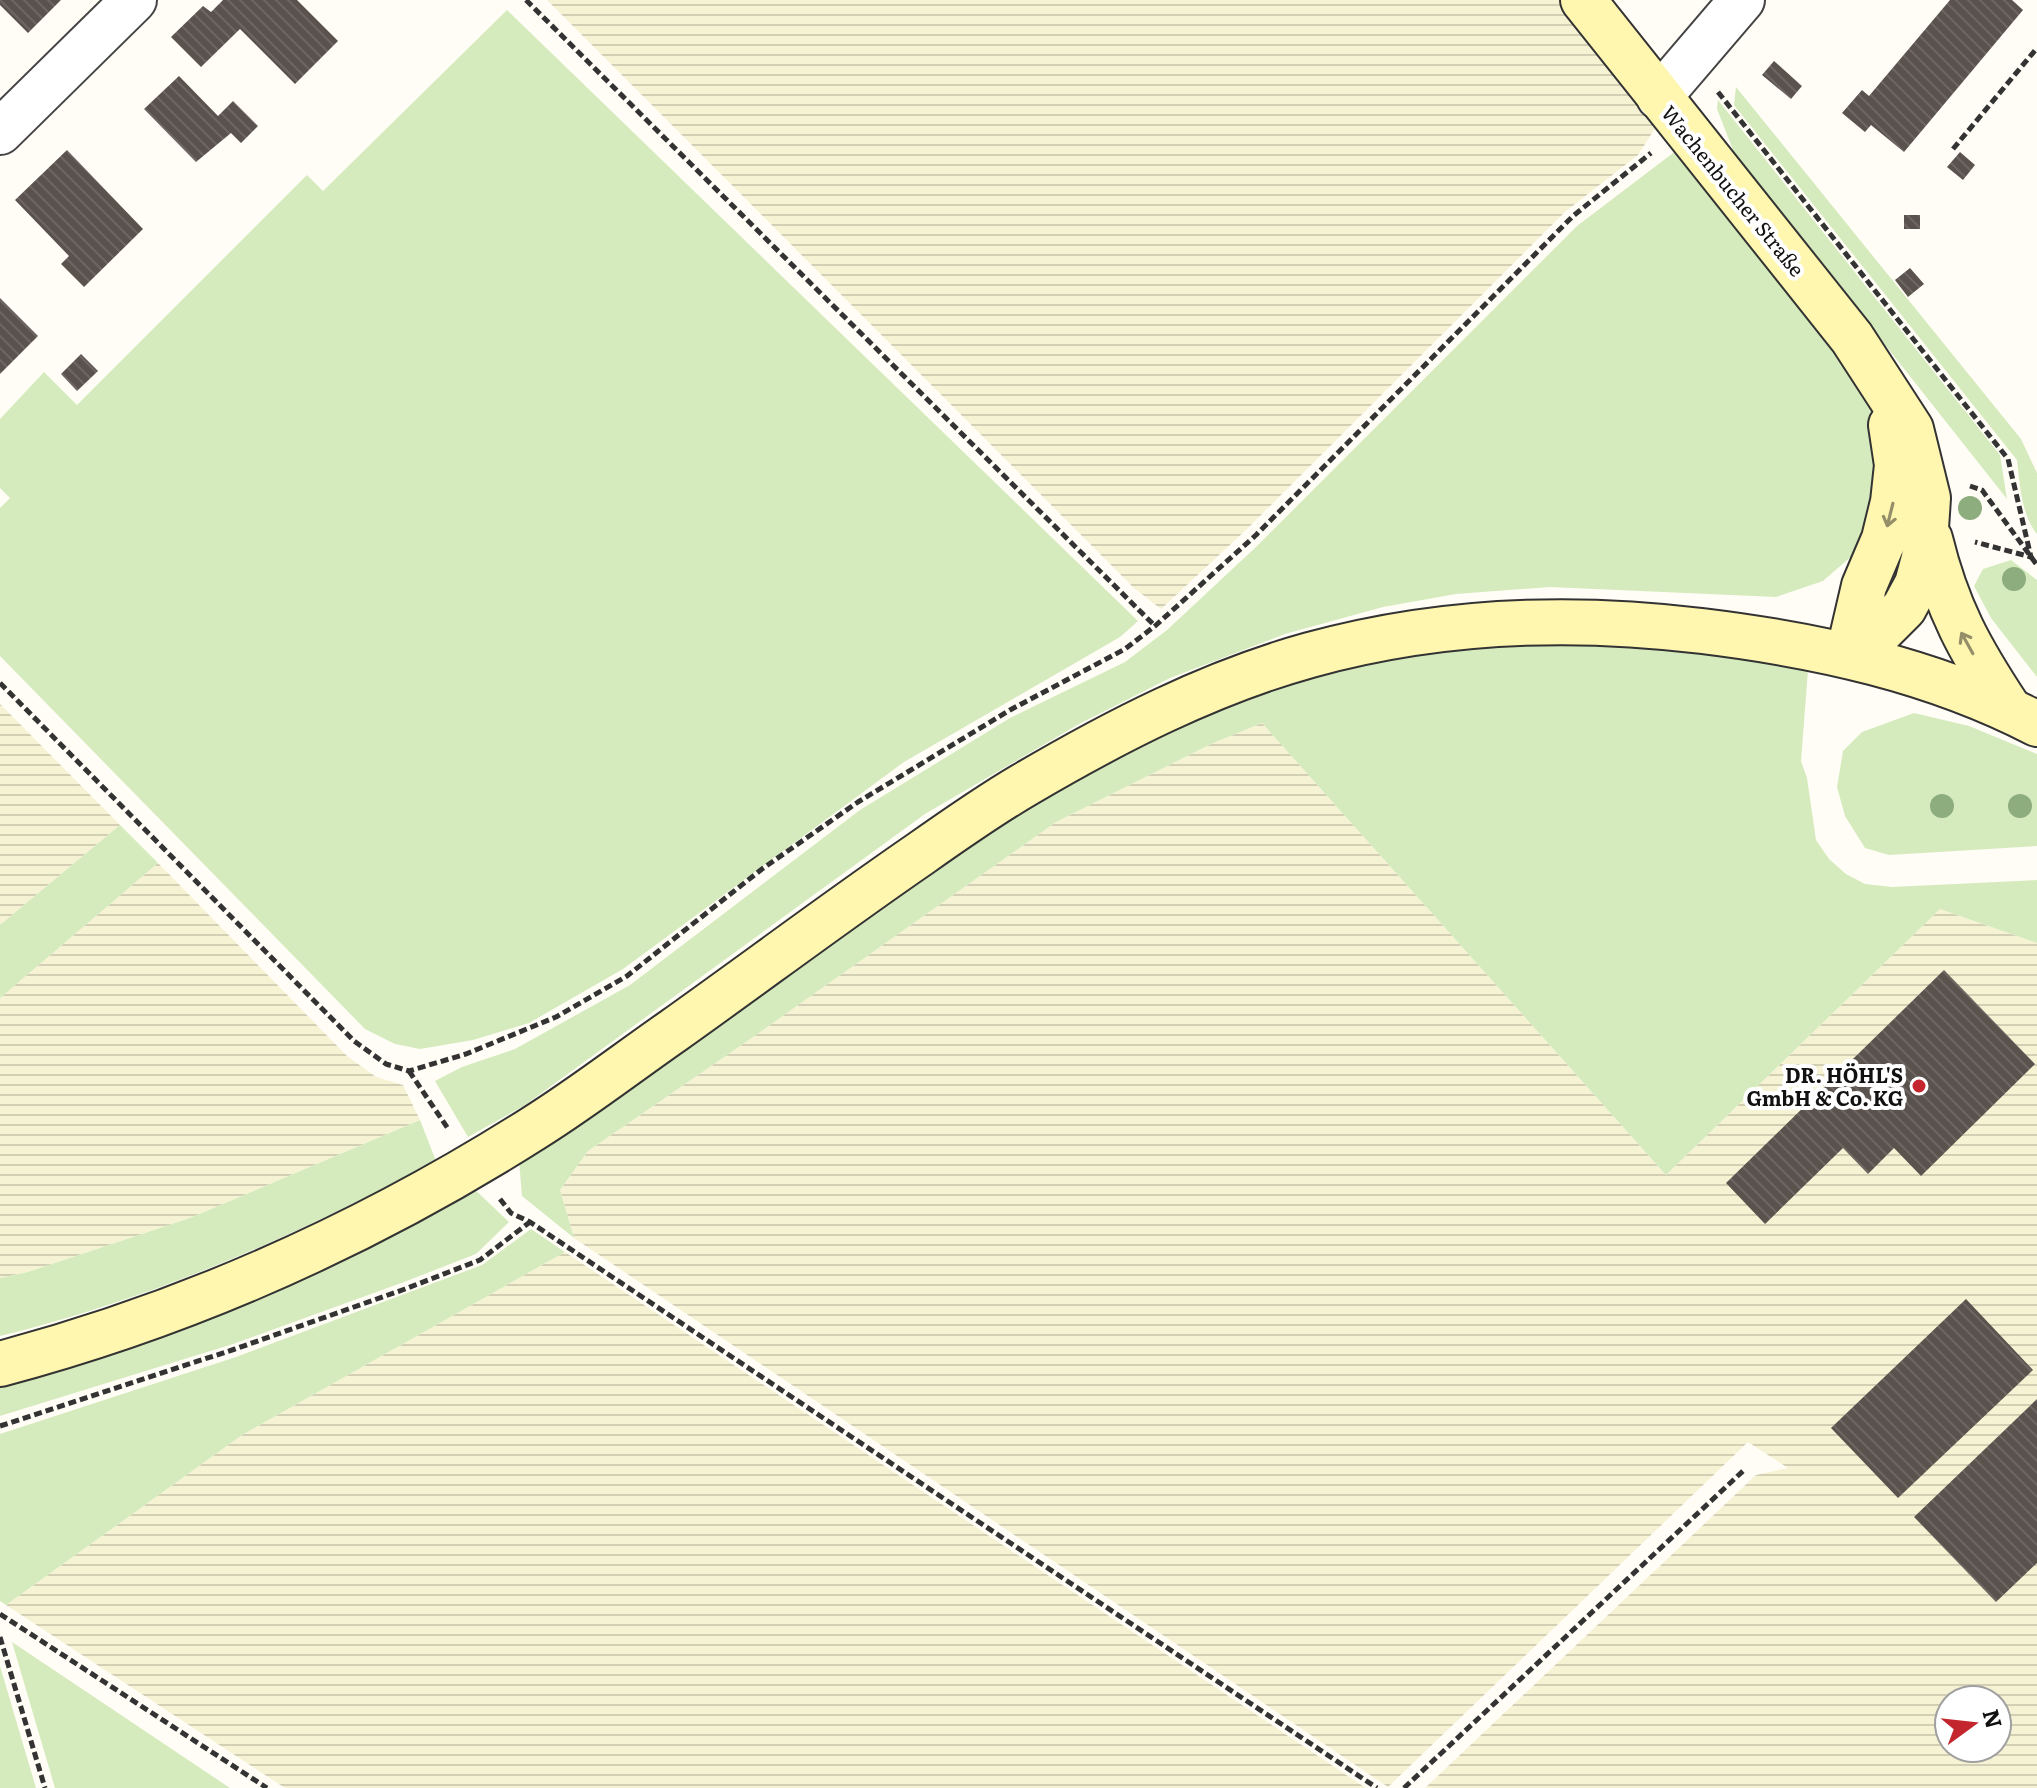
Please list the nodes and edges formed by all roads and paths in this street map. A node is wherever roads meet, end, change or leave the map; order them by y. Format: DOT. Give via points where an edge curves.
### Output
graph roads {
  1 [pos="134,0"];
  2 [pos="526,0"];
  3 [pos="1583,0"];
  4 [pos="1742,0"];
  5 [pos="2037,48"];
  6 [pos="1671,112"];
  7 [pos="0,132"];
  8 [pos="1953,149"];
  9 [pos="1881,383"];
  10 [pos="1922,467"];
  11 [pos="1928,529"];
  12 [pos="2037,565"];
  13 [pos="1155,626"];
  14 [pos="1848,655"];
  15 [pos="0,683"];
  16 [pos="2023,716"];
  17 [pos="409,1071"];
  18 [pos="472,1166"];
  19 [pos="530,1222"];
  20 [pos="0,1364"];
  21 [pos="0,1426"];
  22 [pos="1743,1471"];
  23 [pos="0,1614"];
  24 [pos="0,1637"];
  25 [pos="45,1788"];
  26 [pos="267,1788"];
  27 [pos="1377,1788"];
  28 [pos="1404,1788"];
  1 -- 7 [label="street"];
  2 -- 13 [label="path"];
  3 -- 6 [label="main road, Wachenbucher Straße"];
  4 -- 6 [label="street"];
  5 -- 8 [label="path"];
  6 -- 9 [label="main road, Wachenbucher Straße" via="1852,338"];
  6 -- 13 [label="path" via="1256,535"];
  9 -- 10 [label="main road, Wachenbucher Straße" via="1911,429"];
  9 -- 14 [label="main road, Wachenbucher Straße, one-way" via="1897,465 1893,502 1864,586"];
  10 -- 11 [label="main road, Wachenbucher Straße"];
  10 -- 12 [label="path" via="1982,490"];
  11 -- 14 [label="main road, Wachenbucher Straße" via="1917,584 1904,608"];
  16 -- 11 [label="main road, one-way" via="1963,636 1939,578"];
  13 -- 17 [label="path" via="1125,649 985,724 858,802 615,983 523,1032"];
  14 -- 16 [label="main road" via="1915,674"];
  14 -- 18 [label="main road" via="1663,626 1498,624 1333,650 1231,682 1127,728 1019,788 538,1126"];
  15 -- 17 [label="path" via="354,1041 386,1064"];
  17 -- 18 [label="path"];
  18 -- 19 [label="path" via="511,1213"];
  18 -- 20 [label="main road" via="274,1270 158,1316"];
  19 -- 21 [label="path" via="480,1260 405,1289"];
  19 -- 27 [label="path"];
  22 -- 28 [label="path"];
  23 -- 26 [label="path"];
  24 -- 25 [label="path"];
}
